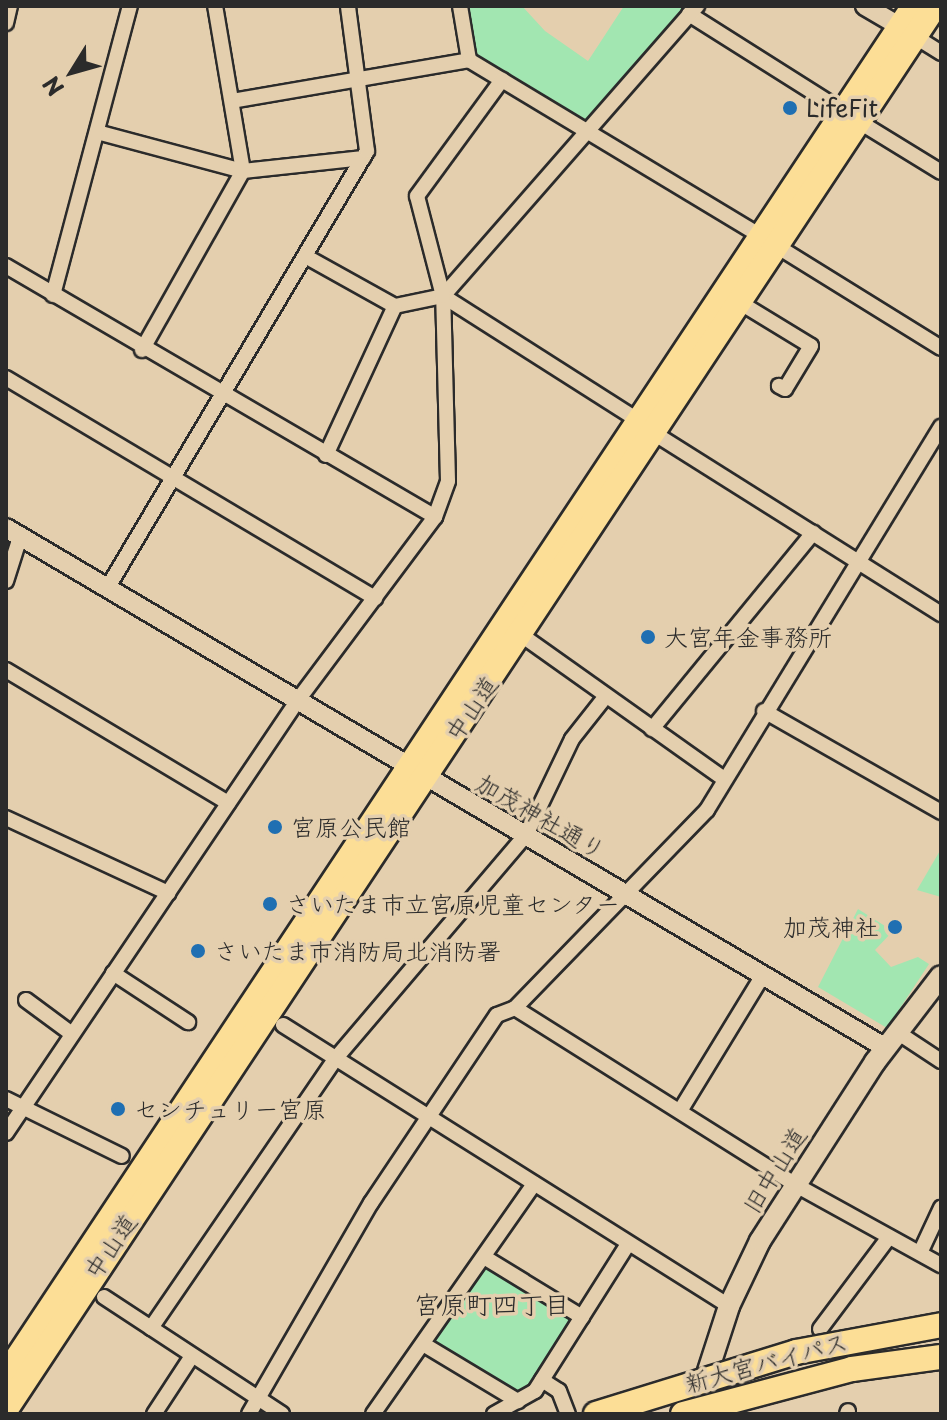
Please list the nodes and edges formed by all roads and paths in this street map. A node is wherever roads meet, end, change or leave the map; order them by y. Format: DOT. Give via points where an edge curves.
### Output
graph roads {
  1 [pos="10,6"];
  2 [pos="130,6"];
  3 [pos="215,6"];
  4 [pos="348,6"];
  5 [pos="460,6"];
  6 [pos="865,6"];
  7 [pos="914,6"];
  8 [pos="935,6"];
  9 [pos="693,10"];
  10 [pos="6,23"];
  11 [pos="908,32"];
  12 [pos="941,53"];
  13 [pos="469,60"];
  14 [pos="358,79"];
  15 [pos="502,80"];
  16 [pos="232,101"];
  17 [pos="850,116"];
  18 [pos="97,132"];
  19 [pos="585,133"];
  20 [pos="363,158"];
  21 [pos="243,171"];
  22 [pos="941,172"];
  23 [pos="768,240"];
  24 [pos="305,256"];
  25 [pos="6,266"];
  26 [pos="53,295"];
  27 [pos="443,296"];
  28 [pos="739,302"];
  29 [pos="395,306"];
  30 [pos="941,348"];
  31 [pos="142,350"];
  32 [pos="6,378"];
  33 [pos="779,386"];
  34 [pos="222,396"];
  35 [pos="645,426"];
  36 [pos="941,427"];
  37 [pos="326,455"];
  38 [pos="172,478"];
  39 [pos="435,517"];
  40 [pos="13,533"];
  41 [pos="813,533"];
  42 [pos="855,561"];
  43 [pos="6,581"];
  44 [pos="108,587"];
  45 [pos="375,598"];
  46 [pos="941,614"];
  47 [pos="520,634"];
  48 [pos="6,670"];
  49 [pos="606,696"];
  50 [pos="298,700"];
  51 [pos="764,711"];
  52 [pos="652,729"];
  53 [pos="418,771"];
  54 [pos="723,778"];
  55 [pos="228,803"];
  56 [pos="941,812"];
  57 [pos="6,818"];
  58 [pos="526,835"];
  59 [pos="624,892"];
  60 [pos="168,893"];
  61 [pos="113,973"];
  62 [pos="763,975"];
  63 [pos="941,976"];
  64 [pos="26,1000"];
  65 [pos="515,1008"];
  66 [pos="188,1022"];
  67 [pos="283,1025"];
  68 [pos="72,1034"];
  69 [pos="893,1041"];
  70 [pos="336,1058"];
  71 [pos="941,1061"];
  72 [pos="6,1099"];
  73 [pos="23,1107"];
  74 [pos="680,1111"];
  75 [pos="426,1116"];
  76 [pos="6,1133"];
  77 [pos="122,1156"];
  78 [pos="534,1184"];
  79 [pos="794,1184"];
  80 [pos="941,1208"];
  81 [pos="889,1237"];
  82 [pos="628,1244"];
  83 [pos="920,1253"];
  84 [pos="484,1257"];
  85 [pos="941,1265"];
  86 [pos="104,1297"];
  87 [pos="729,1306"];
  88 [pos="582,1317"];
  89 [pos="941,1325"];
  90 [pos="151,1328"];
  91 [pos="820,1329"];
  92 [pos="32,1335"];
  93 [pos="423,1344"];
  94 [pos="192,1356"];
  95 [pos="941,1357"];
  96 [pos="6,1364"];
  97 [pos="6,1375"];
  98 [pos="542,1380"];
  99 [pos="258,1398"];
  100 [pos="518,1401"];
  101 [pos="6,1409"];
  102 [pos="154,1414"];
  103 [pos="249,1414"];
  104 [pos="282,1414"];
  105 [pos="373,1414"];
  106 [pos="494,1414"];
  107 [pos="568,1414"];
  108 [pos="596,1414"];
  109 [pos="683,1414"];
  110 [pos="694,1414"];
  1 -- 10 [label="street"];
  2 -- 18 [label="street"];
  3 -- 16 [label="street"];
  4 -- 14 [label="street"];
  5 -- 13 [label="street"];
  6 -- 11 [label="street"];
  7 -- 11 [label="highway, 中山道"];
  8 -- 11 [label="highway, 中山道"];
  9 -- 17 [label="street"];
  9 -- 19 [label="street"];
  11 -- 12 [label="street"];
  11 -- 17 [label="highway, 中山道"];
  13 -- 14 [label="street"];
  13 -- 15 [label="street"];
  14 -- 16 [label="street"];
  14 -- 20 [label="street" via="367,151"];
  15 -- 19 [label="street"];
  15 -- 27 [label="street" via="417,196"];
  16 -- 21 [label="street"];
  17 -- 22 [label="street"];
  17 -- 23 [label="highway, 中山道"];
  18 -- 21 [label="street"];
  18 -- 26 [label="street"];
  19 -- 23 [label="street"];
  19 -- 27 [label="street"];
  20 -- 21 [label="street"];
  20 -- 24 [label="street"];
  21 -- 31 [label="street"];
  23 -- 28 [label="highway, 中山道"];
  23 -- 30 [label="street"];
  23 -- 35 [label="highway, 中山道"];
  24 -- 29 [label="street"];
  24 -- 34 [label="street"];
  25 -- 26 [label="street"];
  26 -- 31 [label="street"];
  27 -- 29 [label="street"];
  27 -- 35 [label="street"];
  27 -- 39 [label="street" via="448,481"];
  28 -- 33 [label="street" via="811,346 785,389"];
  28 -- 35 [label="highway, 中山道"];
  29 -- 37 [label="street"];
  31 -- 34 [label="street"];
  32 -- 38 [label="street"];
  34 -- 37 [label="street"];
  34 -- 38 [label="street"];
  35 -- 41 [label="street"];
  35 -- 47 [label="highway, 中山道"];
  35 -- 53 [label="highway, 中山道"];
  36 -- 42 [label="street"];
  37 -- 39 [label="street"];
  38 -- 44 [label="street"];
  38 -- 45 [label="street"];
  39 -- 45 [label="street"];
  40 -- 43 [label="street"];
  40 -- 44 [label="street, 加茂神社通り"];
  41 -- 42 [label="street"];
  41 -- 52 [label="street"];
  42 -- 46 [label="street"];
  42 -- 51 [label="street"];
  44 -- 50 [label="street, 加茂神社通り"];
  45 -- 50 [label="street"];
  47 -- 49 [label="street"];
  47 -- 53 [label="highway, 中山道"];
  48 -- 55 [label="street"];
  49 -- 52 [label="street"];
  49 -- 58 [label="street" via="572,739"];
  50 -- 53 [label="street, 加茂神社通り"];
  50 -- 55 [label="street"];
  51 -- 54 [label="street"];
  51 -- 56 [label="street"];
  52 -- 54 [label="street"];
  53 -- 58 [label="street, 加茂神社通り"];
  53 -- 92 [label="highway, 中山道"];
  53 -- 101 [label="highway, 中山道"];
  54 -- 59 [label="street" via="707,810"];
  55 -- 60 [label="street"];
  57 -- 60 [label="street"];
  58 -- 59 [label="street, 加茂神社通り"];
  58 -- 70 [label="street"];
  59 -- 62 [label="street, 加茂神社通り"];
  59 -- 65 [label="street"];
  60 -- 61 [label="street"];
  61 -- 66 [label="street"];
  61 -- 68 [label="street"];
  62 -- 69 [label="street, 加茂神社通り"];
  62 -- 74 [label="street"];
  63 -- 69 [label="main road, 旧中山道"];
  64 -- 68 [label="street"];
  65 -- 74 [label="street"];
  65 -- 75 [label="street" via="497,1015"];
  67 -- 70 [label="street"];
  68 -- 73 [label="street"];
  69 -- 71 [label="street"];
  69 -- 79 [label="main road, 旧中山道"];
  70 -- 75 [label="street"];
  70 -- 90 [label="street"];
  72 -- 73 [label="street"];
  73 -- 76 [label="street"];
  73 -- 77 [label="street"];
  74 -- 79 [label="street"];
  75 -- 78 [label="street"];
  75 -- 99 [label="street"];
  78 -- 82 [label="street"];
  78 -- 84 [label="street"];
  79 -- 81 [label="street"];
  79 -- 87 [label="main road, 旧中山道"];
  80 -- 83 [label="street"];
  81 -- 83 [label="street"];
  81 -- 91 [label="street"];
  82 -- 87 [label="street"];
  82 -- 88 [label="street"];
  83 -- 85 [label="street"];
  84 -- 88 [label="street"];
  84 -- 93 [label="street"];
  86 -- 90 [label="street"];
  87 -- 110 [label="main road, 旧中山道"];
  88 -- 98 [label="street"];
  89 -- 108 [label="highway, 新大宮バイパス, bridge" via="796,1352"];
  90 -- 94 [label="street"];
  92 -- 96 [label="highway"];
  92 -- 97 [label="highway, 中山道"];
  93 -- 100 [label="street"];
  93 -- 105 [label="street"];
  94 -- 99 [label="street"];
  94 -- 102 [label="street"];
  95 -- 109 [label="highway, 新大宮バイパス, bridge" via="852,1369"];
  98 -- 100 [label="street"];
  98 -- 107 [label="street" via="559,1391"];
  99 -- 103 [label="street"];
  99 -- 104 [label="street"];
  100 -- 106 [label="street"];
}
